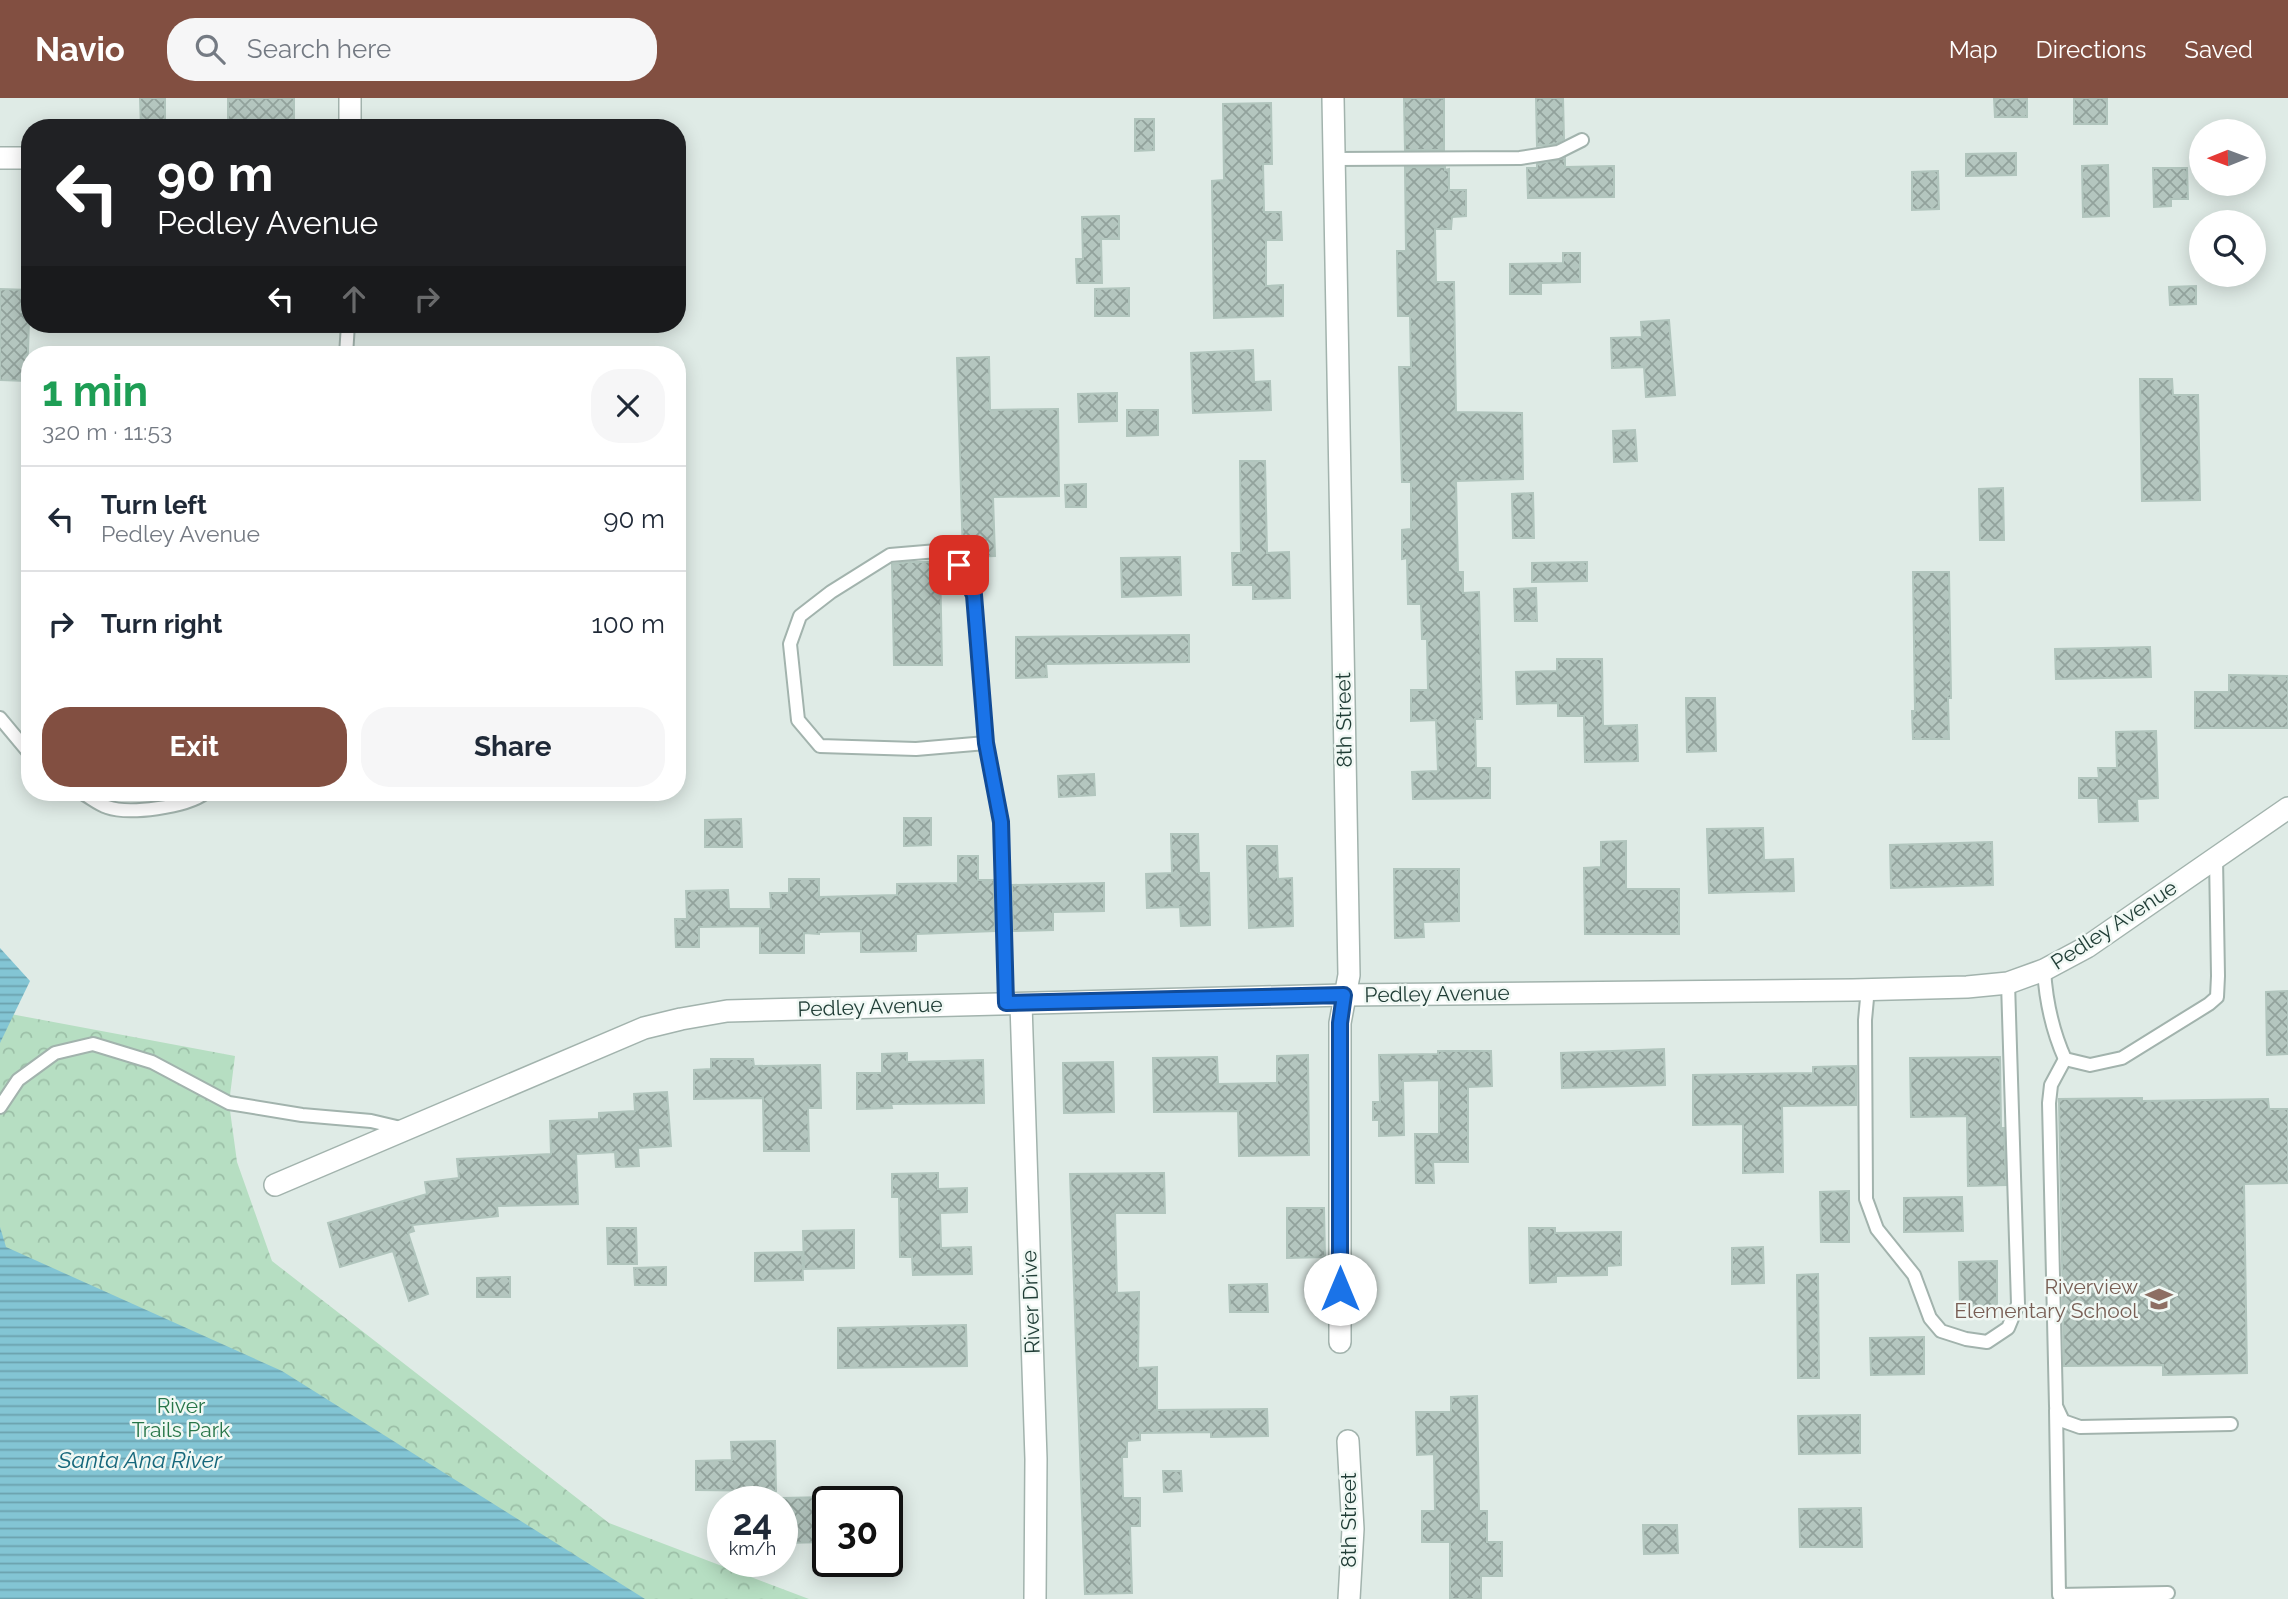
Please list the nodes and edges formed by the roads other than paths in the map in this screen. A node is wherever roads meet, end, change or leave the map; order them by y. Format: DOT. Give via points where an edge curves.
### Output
graph roads {
  1 [pos="350,98"];
  2 [pos="1334,98"];
  3 [pos="350,119"];
  4 [pos="1582,140"];
  5 [pos="0,158"];
  6 [pos="21,158"];
  7 [pos="1335,159"];
  8 [pos="0,718"];
  9 [pos="21,743"];
  10 [pos="986,743"];
  11 [pos="96,801"];
  12 [pos="187,801"];
  13 [pos="2288,808"];
  14 [pos="2216,858"];
  15 [pos="2045,970"];
  16 [pos="2008,983"];
  17 [pos="1868,988"];
  18 [pos="1344,995"];
  19 [pos="1014,1004"];
  20 [pos="2065,1059"];
  21 [pos="0,1107"];
  22 [pos="409,1129"];
  23 [pos="275,1185"];
  24 [pos="1340,1342"];
  25 [pos="2056,1406"];
  26 [pos="2231,1423"];
  27 [pos="1348,1441"];
  28 [pos="2168,1593"];
  29 [pos="1035,1599"];
  30 [pos="1349,1599"];
  1 -- 3 [label="street"];
  2 -- 7 [label="street, 8th Street"];
  4 -- 7 [label="lane" via="1534,157"];
  5 -- 6 [label="street"];
  7 -- 18 [label="street, 8th Street" via="1349,975"];
  8 -- 9 [label="lane"];
  10 -- 10 [label="lane" via="974,595 949,550 890,555 800,616 790,644 798,720 820,746 916,749"];
  10 -- 19 [label="lane" via="1001,822"];
  11 -- 12 [label="lane" via="108,808 153,810"];
  13 -- 14 [label="street, Pedley Avenue"];
  14 -- 15 [label="street, Pedley Avenue" via="2087,947"];
  14 -- 20 [label="lane" via="2217,997 2122,1058 2090,1065"];
  15 -- 16 [label="street, Pedley Avenue"];
  15 -- 20 [label="lane" via="2049,1010"];
  16 -- 17 [label="street, Pedley Avenue"];
  16 -- 17 [label="lane" via="2018,1304 2008,1328 1987,1342 1941,1331 1935,1325 1914,1275 1877,1229 1866,1199"];
  17 -- 18 [label="street, Pedley Avenue"];
  18 -- 19 [label="street, Pedley Avenue"];
  18 -- 24 [label="street, 8th Street" via="1340,1023"];
  19 -- 22 [label="street, Pedley Avenue" via="727,1012 681,1019 644,1028"];
  19 -- 29 [label="street, River Drive" via="1036,1459"];
  20 -- 25 [label="lane" via="2051,1085 2049,1103"];
  21 -- 22 [label="lane" via="18,1080 55,1053 93,1044 152,1062 229,1103"];
  22 -- 23 [label="street, Pedley Avenue"];
  25 -- 26 [label="lane" via="2063,1421 2080,1427"];
  25 -- 28 [label="lane" via="2059,1595"];
  27 -- 30 [label="street, 8th Street" via="1353,1529"];
}
